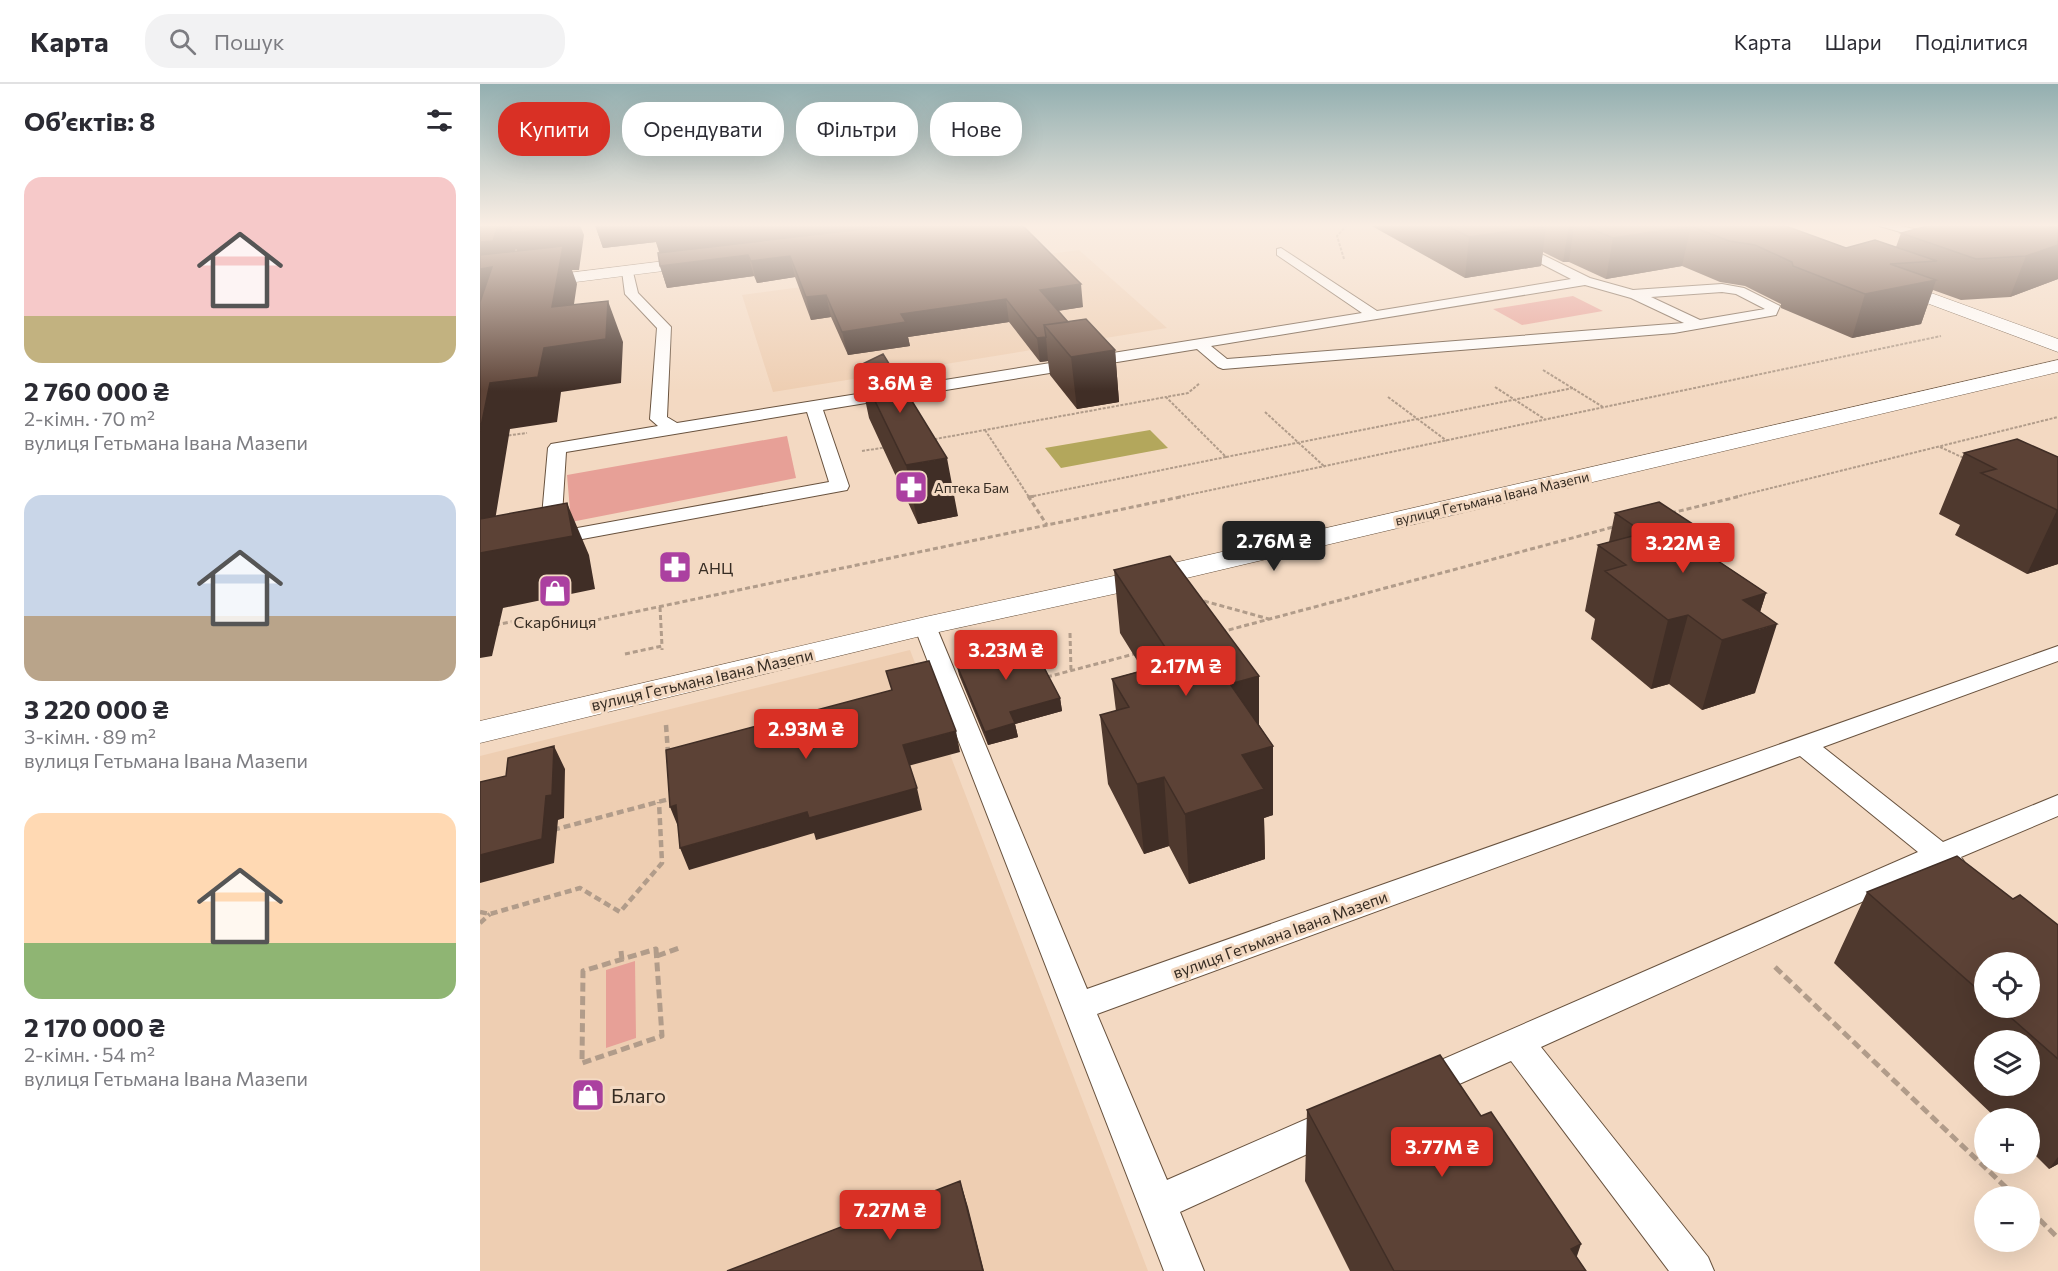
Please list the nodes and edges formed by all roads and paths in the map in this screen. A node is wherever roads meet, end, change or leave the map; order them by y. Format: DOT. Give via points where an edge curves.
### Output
graph roads {
  1 [pos="514,280"];
  2 [pos="630,280"];
  3 [pos="1323,280"];
  4 [pos="1884,280"];
  5 [pos="1585,281"];
  6 [pos="480,289"];
  7 [pos="1633,294"];
  8 [pos="1374,315"];
  9 [pos="1699,325"];
  10 [pos="1942,336"];
  11 [pos="1499,342"];
  12 [pos="1199,343"];
  13 [pos="2058,345"];
  14 [pos="1224,364"];
  15 [pos="2058,366"];
  16 [pos="1495,387"];
  17 [pos="1573,388"];
  18 [pos="1166,397"];
  19 [pos="1388,398"];
  20 [pos="1516,400"];
  21 [pos="813,406"];
  22 [pos="1604,408"];
  23 [pos="1265,412"];
  24 [pos="2058,417"];
  25 [pos="1417,419"];
  26 [pos="1546,420"];
  27 [pos="674,429"];
  28 [pos="985,430"];
  29 [pos="502,436"];
  30 [pos="926,440"];
  31 [pos="1447,441"];
  32 [pos="1300,443"];
  33 [pos="894,446"];
  34 [pos="1940,446"];
  35 [pos="556,448"];
  36 [pos="830,457"];
  37 [pos="1226,457"];
  38 [pos="1972,462"];
  39 [pos="1325,467"];
  40 [pos="1029,497"];
  41 [pos="1662,515"];
  42 [pos="1627,524"];
  43 [pos="1047,525"];
  44 [pos="1200,600"];
  45 [pos="660,607"];
  46 [pos="1269,619"];
  47 [pos="491,626"];
  48 [pos="925,626"];
  49 [pos="1070,633"];
  50 [pos="1214,633"];
  51 [pos="1148,651"];
  52 [pos="2058,653"];
  53 [pos="625,654"];
  54 [pos="1071,671"];
  55 [pos="1039,680"];
  56 [pos="666,718"];
  57 [pos="480,732"];
  58 [pos="1804,746"];
  59 [pos="668,764"];
  60 [pos="669,787"];
  61 [pos="681,796"];
  62 [pos="670,799"];
  63 [pos="658,802"];
  64 [pos="2058,805"];
  65 [pos="547,831"];
  66 [pos="1939,855"];
  67 [pos="1975,882"];
  68 [pos="480,912"];
  69 [pos="490,914"];
  70 [pos="480,923"];
  71 [pos="1747,940"];
  72 [pos="679,948"];
  73 [pos="621,951"];
  74 [pos="657,956"];
  75 [pos="622,960"];
  76 [pos="1077,1007"];
  77 [pos="1517,1043"];
  78 [pos="1396,1096"];
  79 [pos="1364,1111"];
  80 [pos="2004,1186"];
  81 [pos="1156,1204"];
  82 [pos="2040,1220"];
  83 [pos="2058,1238"];
  84 [pos="1184,1271"];
  85 [pos="1694,1271"];
  1 -- 6 [label="main road"];
  2 -- 27 [label="lane" via="632,294 664,327 658,418"];
  3 -- 8 [label="lane"];
  4 -- 13 [label="main road"];
  5 -- 7 [label="lane"];
  5 -- 8 [label="lane"];
  7 -- 9 [label="lane"];
  7 -- 9 [label="lane" via="1722,288 1773,306 1771,312"];
  8 -- 12 [label="lane"];
  9 -- 11 [label="lane"];
  10 -- 22 [label="path"];
  11 -- 14 [label="lane"];
  11 -- 17 [label="path"];
  12 -- 14 [label="lane"];
  12 -- 21 [label="lane"];
  14 -- 18 [label="path" via="1188,393"];
  15 -- 48 [label="main road, вулиця Гетьмана Івана Мазепи"];
  16 -- 20 [label="path"];
  17 -- 20 [label="path"];
  17 -- 22 [label="path"];
  18 -- 28 [label="path"];
  18 -- 37 [label="path"];
  19 -- 25 [label="path"];
  20 -- 25 [label="path"];
  20 -- 26 [label="path"];
  21 -- 27 [label="lane"];
  21 -- 36 [label="lane"];
  22 -- 26 [label="path"];
  23 -- 32 [label="path"];
  24 -- 34 [label="path"];
  25 -- 31 [label="path"];
  25 -- 32 [label="path"];
  26 -- 31 [label="path"];
  27 -- 35 [label="lane"];
  28 -- 30 [label="path"];
  28 -- 40 [label="path"];
  29 -- 35 [label="path" via="534,431"];
  31 -- 39 [label="path"];
  32 -- 37 [label="path"];
  32 -- 39 [label="path"];
  33 -- 36 [label="path"];
  34 -- 38 [label="path"];
  34 -- 41 [label="path"];
  35 -- 36 [label="lane" via="550,539 840,486"];
  37 -- 40 [label="path"];
  39 -- 43 [label="path"];
  40 -- 43 [label="path"];
  42 -- 46 [label="path"];
  43 -- 45 [label="path"];
  44 -- 46 [label="path"];
  45 -- 47 [label="path" via="558,628 526,619"];
  45 -- 53 [label="path" via="662,648"];
  46 -- 50 [label="path"];
  48 -- 57 [label="main road, вулиця Гетьмана Івана Мазепи"];
  48 -- 76 [label="lane"];
  49 -- 54 [label="path"];
  51 -- 54 [label="path"];
  52 -- 58 [label="lane, вулиця Гетьмана Івана Мазепи"];
  54 -- 55 [label="path"];
  56 -- 59 [label="path"];
  58 -- 66 [label="lane"];
  58 -- 76 [label="lane, вулиця Гетьмана Івана Мазепи"];
  60 -- 62 [label="path"];
  61 -- 62 [label="path"];
  62 -- 63 [label="path"];
  63 -- 65 [label="path"];
  63 -- 69 [label="path" via="662,863 620,912 580,888"];
  64 -- 66 [label="lane"];
  66 -- 67 [label="lane"];
  66 -- 71 [label="lane"];
  68 -- 69 [label="path"];
  69 -- 70 [label="path"];
  71 -- 77 [label="lane"];
  71 -- 80 [label="path"];
  72 -- 74 [label="path"];
  73 -- 75 [label="path"];
  74 -- 75 [label="path" via="656,949"];
  74 -- 75 [label="path" via="662,1036 582,1063 583,971"];
  76 -- 81 [label="lane"];
  77 -- 78 [label="lane"];
  77 -- 85 [label="lane"];
  79 -- 81 [label="lane"];
  81 -- 84 [label="lane"];
  82 -- 83 [label="path"];
}
